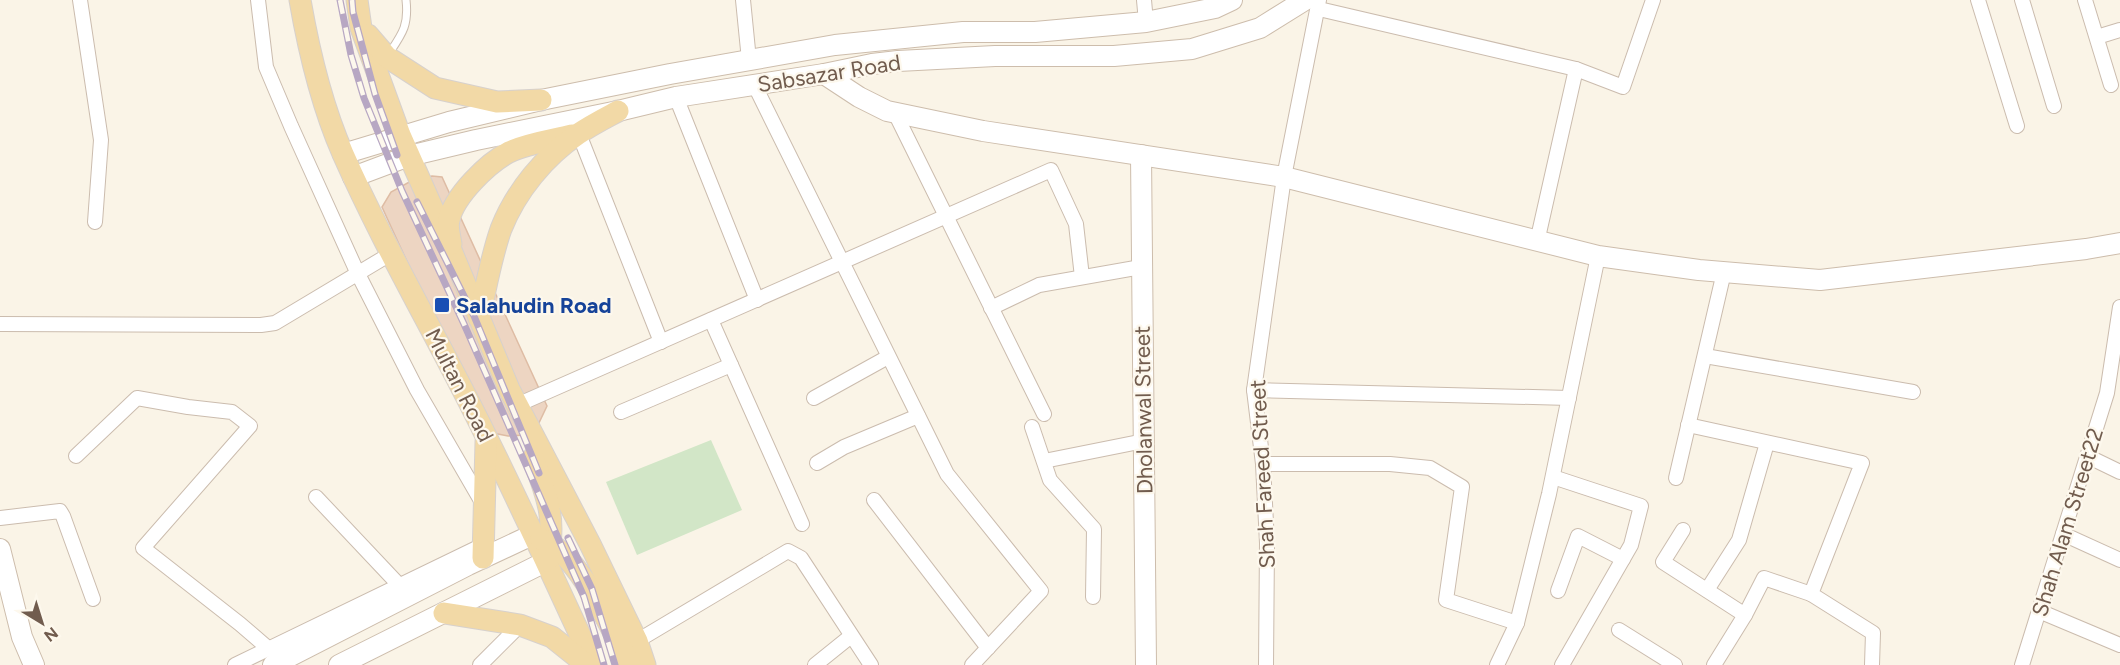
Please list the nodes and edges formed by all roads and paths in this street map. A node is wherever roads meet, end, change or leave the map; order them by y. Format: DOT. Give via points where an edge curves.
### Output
graph roads {
  1 [pos="80,0"];
  2 [pos="258,0"];
  3 [pos="300,0"];
  4 [pos="357,0"];
  5 [pos="406,0"];
  6 [pos="743,0"];
  7 [pos="1144,0"];
  8 [pos="1232,0"];
  9 [pos="1653,0"];
  10 [pos="1978,0"];
  11 [pos="2022,0"];
  12 [pos="2085,0"];
  13 [pos="1314,3"];
  14 [pos="1146,22"];
  15 [pos="362,28"];
  16 [pos="2120,30"];
  17 [pos="2097,37"];
  18 [pos="864,42"];
  19 [pos="387,57"];
  20 [pos="749,60"];
  21 [pos="873,64"];
  22 [pos="1576,69"];
  23 [pos="824,74"];
  24 [pos="754,84"];
  25 [pos="2111,85"];
  26 [pos="676,97"];
  27 [pos="541,100"];
  28 [pos="2054,106"];
  29 [pos="618,111"];
  30 [pos="895,113"];
  31 [pos="2017,126"];
  32 [pos="579,134"];
  33 [pos="400,135"];
  34 [pos="343,154"];
  35 [pos="1141,155"];
  36 [pos="409,156"];
  37 [pos="353,177"];
  38 [pos="1284,177"];
  39 [pos="946,217"];
  40 [pos="95,222"];
  41 [pos="1537,242"];
  42 [pos="2120,243"];
  43 [pos="451,249"];
  44 [pos="392,253"];
  45 [pos="1598,256"];
  46 [pos="842,262"];
  47 [pos="1141,267"];
  48 [pos="1724,272"];
  49 [pos="358,274"];
  50 [pos="1082,277"];
  51 [pos="757,300"];
  52 [pos="2120,307"];
  53 [pos="991,308"];
  54 [pos="479,318"];
  55 [pos="711,320"];
  56 [pos="0,324"];
  57 [pos="661,342"];
  58 [pos="1705,356"];
  59 [pos="888,357"];
  60 [pos="731,365"];
  61 [pos="1254,390"];
  62 [pos="1914,392"];
  63 [pos="513,397"];
  64 [pos="814,398"];
  65 [pos="1569,398"];
  66 [pos="621,412"];
  67 [pos="1044,414"];
  68 [pos="918,416"];
  69 [pos="1688,425"];
  70 [pos="1032,427"];
  71 [pos="486,435"];
  72 [pos="1144,441"];
  73 [pos="1767,443"];
  74 [pos="76,456"];
  75 [pos="2087,456"];
  76 [pos="1044,461"];
  77 [pos="818,463"];
  78 [pos="1263,464"];
  79 [pos="2120,471"];
  80 [pos="1553,477"];
  81 [pos="1676,478"];
  82 [pos="316,497"];
  83 [pos="874,500"];
  84 [pos="485,507"];
  85 [pos="0,518"];
  86 [pos="802,524"];
  87 [pos="1683,530"];
  88 [pos="2063,534"];
  89 [pos="544,546"];
  90 [pos="0,549"];
  91 [pos="483,552"];
  92 [pos="1623,559"];
  93 [pos="2120,560"];
  94 [pos="400,586"];
  95 [pos="1707,590"];
  96 [pos="1558,591"];
  97 [pos="1811,594"];
  98 [pos="1093,597"];
  99 [pos="93,599"];
  100 [pos="2039,611"];
  101 [pos="444,613"];
  102 [pos="1745,615"];
  103 [pos="1517,623"];
  104 [pos="520,625"];
  105 [pos="1619,630"];
  106 [pos="851,636"];
  107 [pos="637,641"];
  108 [pos="2120,645"];
  109 [pos="988,648"];
  110 [pos="271,657"];
  111 [pos="2023,664"];
  112 [pos="34,665"];
  113 [pos="235,665"];
  114 [pos="339,665"];
  115 [pos="480,665"];
  116 [pos="587,665"];
  117 [pos="594,665"];
  118 [pos="630,665"];
  119 [pos="645,665"];
  120 [pos="815,665"];
  121 [pos="871,665"];
  122 [pos="972,665"];
  123 [pos="1146,665"];
  124 [pos="1266,665"];
  125 [pos="1497,665"];
  126 [pos="1562,665"];
  127 [pos="1675,665"];
  128 [pos="1714,665"];
  129 [pos="1872,665"];
  1 -- 40 [label="street" via="101,140"];
  2 -- 49 [label="street" via="266,67"];
  3 -- 34 [label="main road, Multan Road" via="326,109"];
  4 -- 15 [label="main road, Multan Road"];
  5 -- 19 [label="lane" via="406,27"];
  6 -- 20 [label="street"];
  7 -- 14 [label="street"];
  8 -- 14 [label="main road, Sabsazar Road" via="1215,8"];
  9 -- 22 [label="street" via="1623,87"];
  10 -- 31 [label="street"];
  11 -- 28 [label="street"];
  12 -- 17 [label="street"];
  13 -- 21 [label="main road, Sabsazar Road" via="1260,28 1192,49 1114,56 995,56"];
  13 -- 22 [label="street"];
  13 -- 38 [label="street, Shah Fareed Street"];
  14 -- 18 [label="main road, Sabsazar Road"];
  15 -- 19 [label="main road"];
  15 -- 33 [label="main road, Multan Road"];
  16 -- 17 [label="street"];
  17 -- 25 [label="street"];
  18 -- 20 [label="main road, Sabsazar Road"];
  18 -- 21 [label="main road"];
  19 -- 27 [label="main road" via="435,88 497,102"];
  20 -- 27 [label="main road, Sabsazar Road"];
  21 -- 23 [label="main road, Sabsazar Road"];
  22 -- 41 [label="street"];
  23 -- 24 [label="main road, Sabsazar Road"];
  23 -- 30 [label="main road" via="859,97"];
  24 -- 26 [label="main road, Sabsazar Road"];
  24 -- 46 [label="street"];
  26 -- 29 [label="main road, Sabsazar Road"];
  26 -- 51 [label="street"];
  27 -- 33 [label="main road, Sabsazar Road"];
  29 -- 32 [label="main road"];
  29 -- 36 [label="main road, Sabsazar Road"];
  30 -- 35 [label="main road"];
  30 -- 39 [label="street"];
  32 -- 43 [label="main road" via="524,146 485,170 463,190 449,221"];
  32 -- 54 [label="main road" via="558,149 516,197 501,228"];
  32 -- 57 [label="street"];
  33 -- 34 [label="main road, Sabsazar Road"];
  33 -- 36 [label="main road, Multan Road"];
  34 -- 37 [label="main road, Multan Road"];
  35 -- 38 [label="main road"];
  35 -- 47 [label="main road, Dholanwal Street"];
  36 -- 37 [label="main road, Sabsazar Road"];
  36 -- 43 [label="main road, Multan Road"];
  37 -- 44 [label="main road, Multan Road"];
  38 -- 41 [label="main road"];
  38 -- 61 [label="street, Shah Fareed Street"];
  39 -- 46 [label="street"];
  39 -- 50 [label="street" via="1051,170 1076,224"];
  39 -- 53 [label="street"];
  41 -- 45 [label="main road"];
  42 -- 48 [label="main road" via="1820,280"];
  43 -- 54 [label="main road, Multan Road"];
  44 -- 49 [label="street"];
  44 -- 71 [label="main road, Multan Road"];
  45 -- 48 [label="main road"];
  45 -- 65 [label="street"];
  46 -- 51 [label="street"];
  46 -- 59 [label="street"];
  47 -- 50 [label="street"];
  47 -- 72 [label="main road, Dholanwal Street"];
  48 -- 58 [label="street"];
  49 -- 56 [label="street" via="289,316 268,324"];
  49 -- 84 [label="street" via="417,390"];
  50 -- 53 [label="street" via="1039,285"];
  51 -- 55 [label="street"];
  52 -- 75 [label="street, Shah Alam Street22" via="2107,393"];
  53 -- 67 [label="street"];
  54 -- 63 [label="main road, Multan Road"];
  55 -- 57 [label="street"];
  55 -- 60 [label="street"];
  57 -- 63 [label="street"];
  58 -- 62 [label="street"];
  58 -- 69 [label="street"];
  59 -- 64 [label="street"];
  59 -- 68 [label="street"];
  60 -- 66 [label="street"];
  60 -- 86 [label="street"];
  61 -- 65 [label="street"];
  61 -- 78 [label="street, Shah Fareed Street"];
  63 -- 89 [label="main road" via="551,511"];
  63 -- 107 [label="main road, Multan Road"];
  65 -- 80 [label="street"];
  68 -- 77 [label="street" via="844,447"];
  68 -- 109 [label="street" via="947,474 1041,591"];
  69 -- 73 [label="street"];
  69 -- 81 [label="street"];
  70 -- 76 [label="street"];
  71 -- 84 [label="main road"];
  71 -- 89 [label="main road, Multan Road"];
  72 -- 76 [label="street"];
  72 -- 123 [label="main road, Dholanwal Street"];
  73 -- 95 [label="street" via="1739,540"];
  73 -- 97 [label="street" via="1862,463"];
  74 -- 110 [label="street" via="137,398 232,412 250,426 143,548 240,624"];
  75 -- 79 [label="street"];
  75 -- 88 [label="street, Shah Alam Street22"];
  76 -- 98 [label="street" via="1050,480 1094,529"];
  78 -- 103 [label="street" via="1390,464 1430,468 1462,487 1446,600"];
  78 -- 124 [label="street, Shah Fareed Street"];
  80 -- 92 [label="street" via="1641,506 1631,545"];
  80 -- 103 [label="street"];
  82 -- 94 [label="street"];
  83 -- 109 [label="street"];
  84 -- 91 [label="main road"];
  85 -- 99 [label="street" via="60,512"];
  87 -- 95 [label="street" via="1663,562"];
  88 -- 93 [label="street"];
  88 -- 100 [label="street, Shah Alam Street22"];
  89 -- 91 [label="main road"];
  89 -- 101 [label="main road"];
  89 -- 117 [label="main road, Multan Road"];
  89 -- 118 [label="main road" via="585,579"];
  90 -- 112 [label="main road" via="22,637"];
  91 -- 94 [label="street"];
  91 -- 110 [label="main road"];
  92 -- 96 [label="street" via="1578,536"];
  92 -- 126 [label="street"];
  94 -- 110 [label="street"];
  95 -- 102 [label="street"];
  97 -- 102 [label="street" via="1764,578"];
  97 -- 129 [label="street" via="1873,633"];
  100 -- 108 [label="street"];
  100 -- 111 [label="street, Shah Alam Street22"];
  101 -- 104 [label="main road"];
  101 -- 114 [label="main road"];
  102 -- 128 [label="street"];
  103 -- 125 [label="street"];
  104 -- 115 [label="street"];
  104 -- 116 [label="main road" via="552,637"];
  105 -- 127 [label="street"];
  106 -- 107 [label="street" via="801,558 788,551"];
  106 -- 120 [label="street"];
  106 -- 121 [label="street"];
  107 -- 119 [label="main road, Multan Road"];
  109 -- 122 [label="street"];
  110 -- 113 [label="street"];
}
